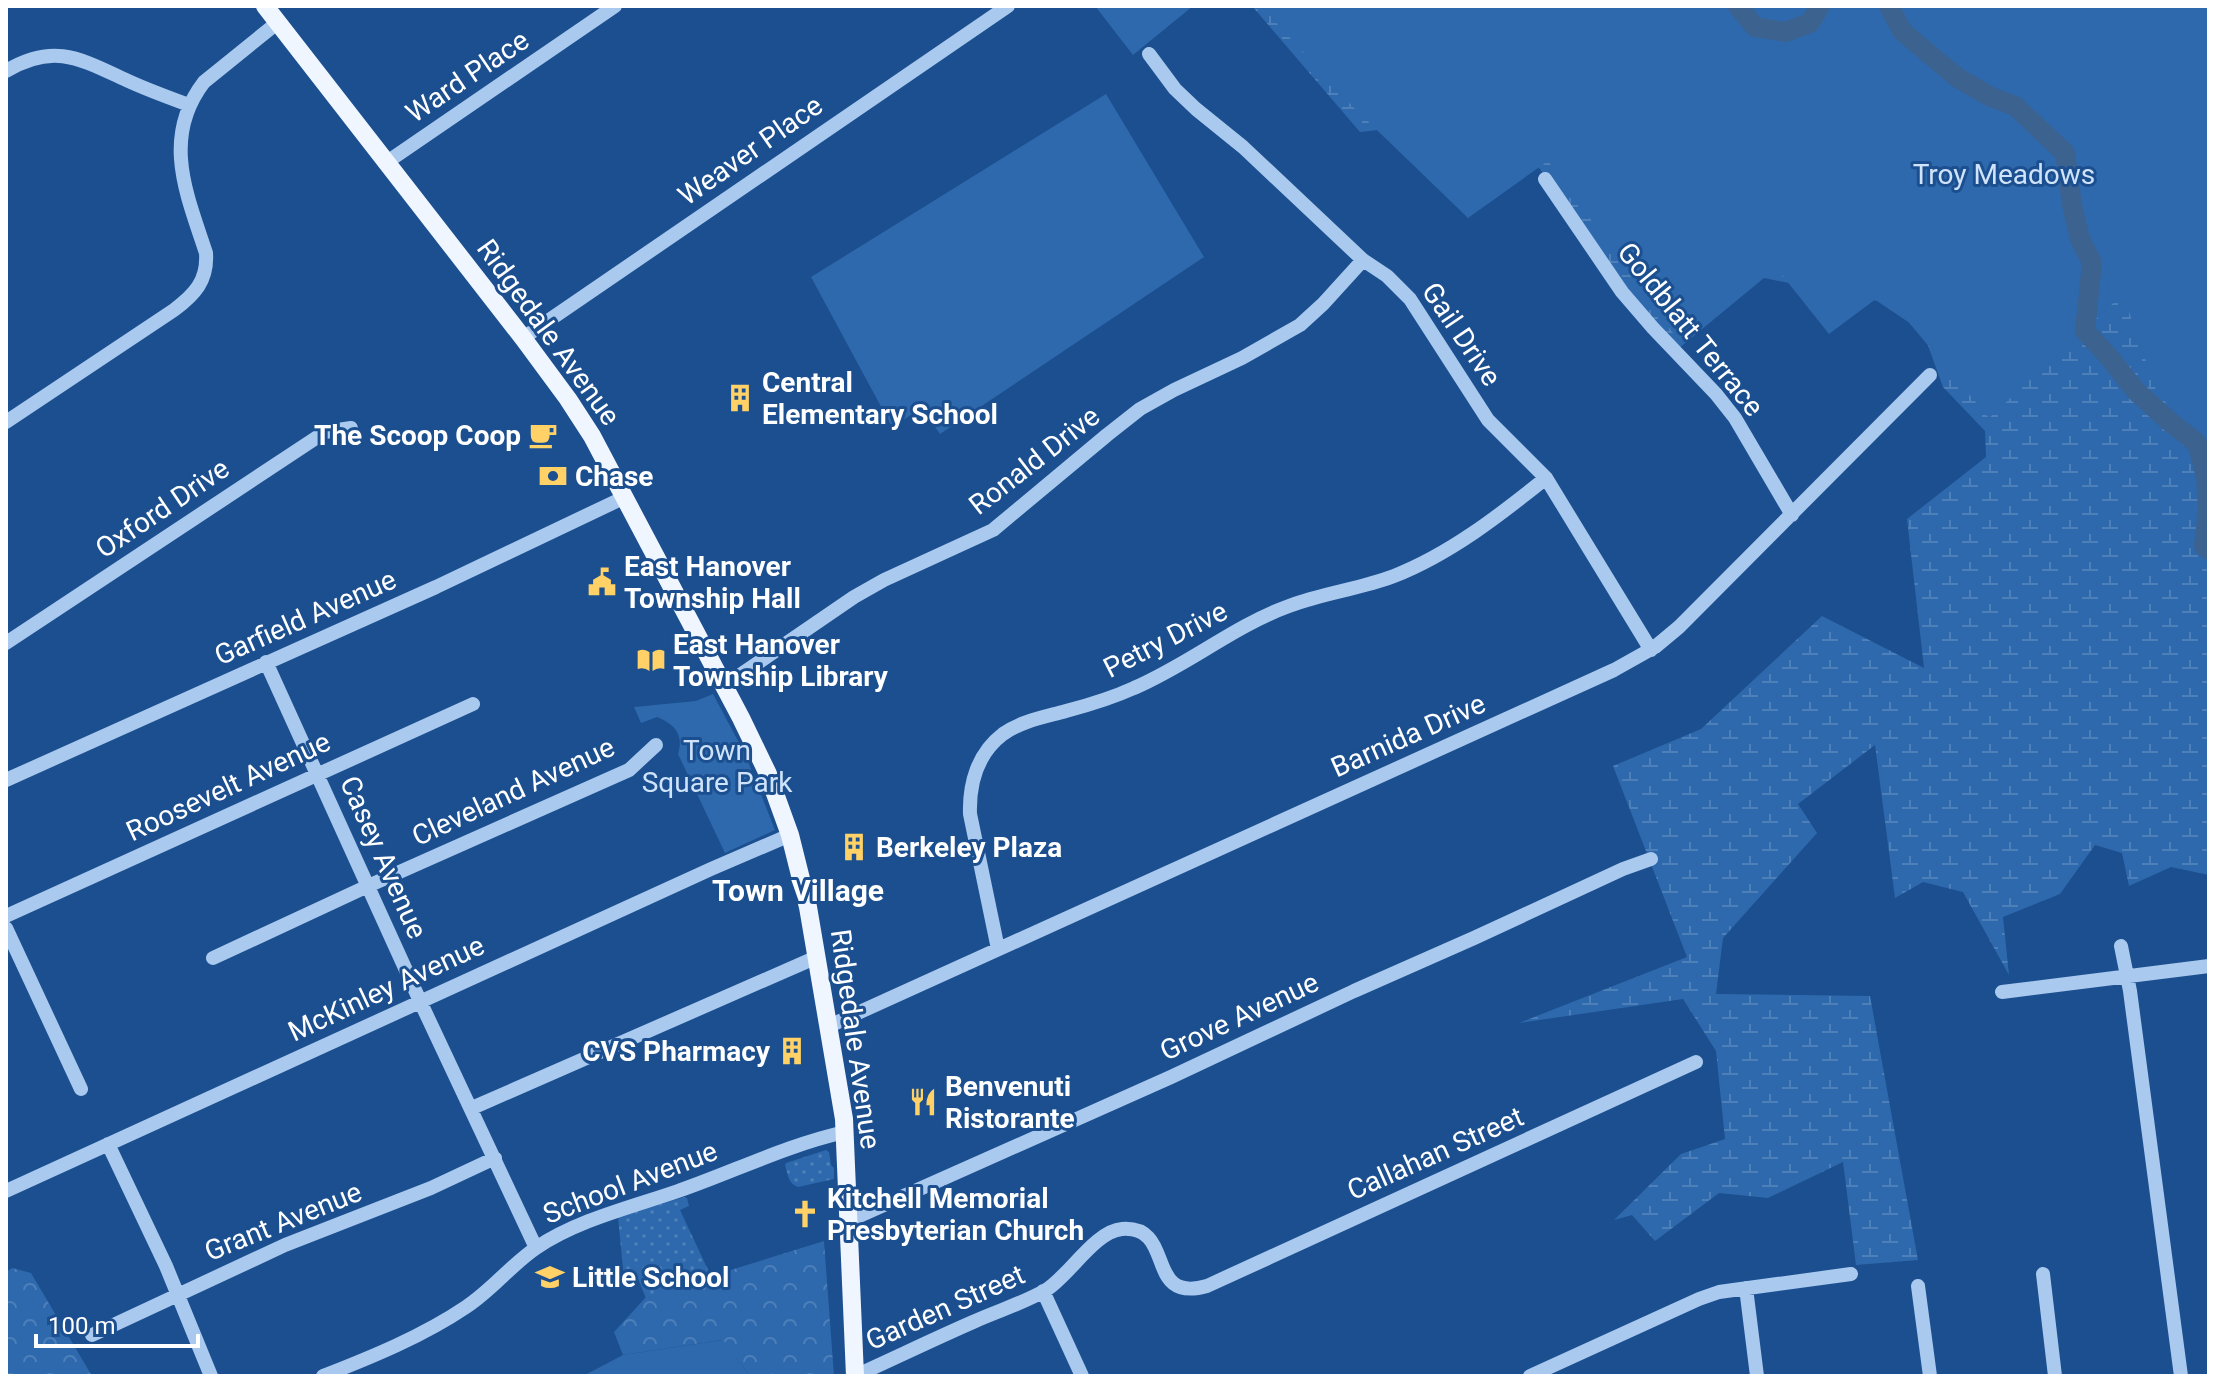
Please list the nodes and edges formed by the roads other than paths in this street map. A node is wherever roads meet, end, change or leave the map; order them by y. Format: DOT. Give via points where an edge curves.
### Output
graph roads {
  1 [pos="265,6"];
  2 [pos="615,6"];
  3 [pos="1008,6"];
  4 [pos="277,23"];
  5 [pos="1149,54"];
  6 [pos="6,71"];
  7 [pos="189,105"];
  8 [pos="387,162"];
  9 [pos="1545,179"];
  10 [pos="1363,260"];
  11 [pos="523,338"];
  12 [pos="1930,375"];
  13 [pos="6,422"];
  14 [pos="351,428"];
  15 [pos="1546,478"];
  16 [pos="623,498"];
  17 [pos="1792,515"];
  18 [pos="6,643"];
  19 [pos="1651,650"];
  20 [pos="266,662"];
  21 [pos="724,686"];
  22 [pos="473,704"];
  23 [pos="656,745"];
  24 [pos="318,773"];
  25 [pos="6,780"];
  26 [pos="790,835"];
  27 [pos="1651,859"];
  28 [pos="368,886"];
  29 [pos="6,916"];
  30 [pos="6,928"];
  31 [pos="2121,946"];
  32 [pos="998,949"];
  33 [pos="817,957"];
  34 [pos="213,958"];
  35 [pos="2209,966"];
  36 [pos="2127,978"];
  37 [pos="2002,992"];
  38 [pos="420,1001"];
  39 [pos="829,1026"];
  40 [pos="1696,1062"];
  41 [pos="81,1089"];
  42 [pos="472,1108"];
  43 [pos="845,1132"];
  44 [pos="108,1144"];
  45 [pos="495,1158"];
  46 [pos="6,1191"];
  47 [pos="850,1220"];
  48 [pos="536,1248"];
  49 [pos="1851,1274"];
  50 [pos="2043,1274"];
  51 [pos="1918,1286"];
  52 [pos="1746,1288"];
  53 [pos="1194,1289"];
  54 [pos="1043,1291"];
  55 [pos="177,1294"];
  56 [pos="92,1335"];
  57 [pos="211,1376"];
  58 [pos="323,1376"];
  59 [pos="855,1376"];
  60 [pos="1082,1376"];
  61 [pos="1530,1376"];
  62 [pos="1757,1376"];
  63 [pos="1930,1376"];
  64 [pos="2055,1376"];
  65 [pos="2181,1376"];
  1 -- 4 [label="main road, Ridgedale Avenue"];
  2 -- 8 [label="street, Ward Place"];
  3 -- 11 [label="street, Weaver Place"];
  4 -- 7 [label="street" via="204,82"];
  4 -- 8 [label="main road, Ridgedale Avenue"];
  5 -- 10 [label="street, Gail Drive" via="1175,89"];
  6 -- 7 [label="street" via="47,55 77,58"];
  7 -- 13 [label="street" via="180,158 182,181 206,253 198,289"];
  8 -- 11 [label="main road, Ridgedale Avenue"];
  9 -- 17 [label="street, Goldblatt Terrace" via="1622,292 1735,418"];
  10 -- 15 [label="street, Gail Drive" via="1410,299 1488,420"];
  10 -- 21 [label="street, Ronald Drive" via="1300,325 1140,409 993,530 854,597"];
  11 -- 16 [label="main road, Ridgedale Avenue" via="592,436"];
  12 -- 17 [label="street, Barnida Drive"];
  14 -- 18 [label="street, Oxford Drive" via="325,432"];
  15 -- 19 [label="street, Gail Drive"];
  15 -- 32 [label="street, Petry Drive" via="1464,539 1393,577 1290,605 1137,687 1029,721 1002,735 982,757 970,799"];
  16 -- 20 [label="street, Garfield Avenue"];
  16 -- 21 [label="main road, Ridgedale Avenue"];
  17 -- 19 [label="street, Barnida Drive"];
  19 -- 32 [label="street, Barnida Drive"];
  20 -- 24 [label="street, Casey Avenue"];
  20 -- 25 [label="street, Garfield Avenue"];
  21 -- 26 [label="main road, Ridgedale Avenue" via="768,774"];
  22 -- 24 [label="street, Roosevelt Avenue"];
  23 -- 28 [label="street, Cleveland Avenue" via="629,770"];
  24 -- 28 [label="street, Casey Avenue"];
  24 -- 29 [label="street, Roosevelt Avenue"];
  26 -- 33 [label="main road, Ridgedale Avenue"];
  26 -- 38 [label="street, McKinley Avenue"];
  27 -- 47 [label="street, Grove Avenue"];
  28 -- 34 [label="street, Cleveland Avenue"];
  28 -- 38 [label="street, Casey Avenue"];
  30 -- 41 [label="street"];
  31 -- 36 [label="street"];
  32 -- 39 [label="street, Barnida Drive"];
  33 -- 39 [label="main road, Ridgedale Avenue"];
  33 -- 42 [label="street"];
  35 -- 36 [label="street"];
  36 -- 37 [label="street"];
  36 -- 65 [label="street"];
  38 -- 42 [label="street, Casey Avenue"];
  38 -- 44 [label="street, McKinley Avenue"];
  39 -- 43 [label="main road, Ridgedale Avenue"];
  40 -- 53 [label="street, Callahan Street"];
  42 -- 45 [label="street, Casey Avenue"];
  43 -- 47 [label="main road, Ridgedale Avenue"];
  43 -- 48 [label="street, School Avenue" via="612,1212"];
  44 -- 46 [label="street, McKinley Avenue"];
  44 -- 55 [label="street"];
  45 -- 48 [label="street, Casey Avenue"];
  45 -- 55 [label="street, Grant Avenue"];
  47 -- 59 [label="main road, Ridgedale Avenue"];
  48 -- 58 [label="street, School Avenue" via="468,1307"];
  49 -- 52 [label="street"];
  50 -- 64 [label="street"];
  51 -- 63 [label="street"];
  52 -- 61 [label="street" via="1699,1299"];
  52 -- 62 [label="street"];
  53 -- 54 [label="street, Garden Street" via="1180,1289 1151,1241 1125,1229 1104,1236"];
  54 -- 59 [label="street, Garden Street"];
  54 -- 60 [label="street"];
  55 -- 56 [label="street, Grant Avenue"];
  55 -- 57 [label="street"];
}
